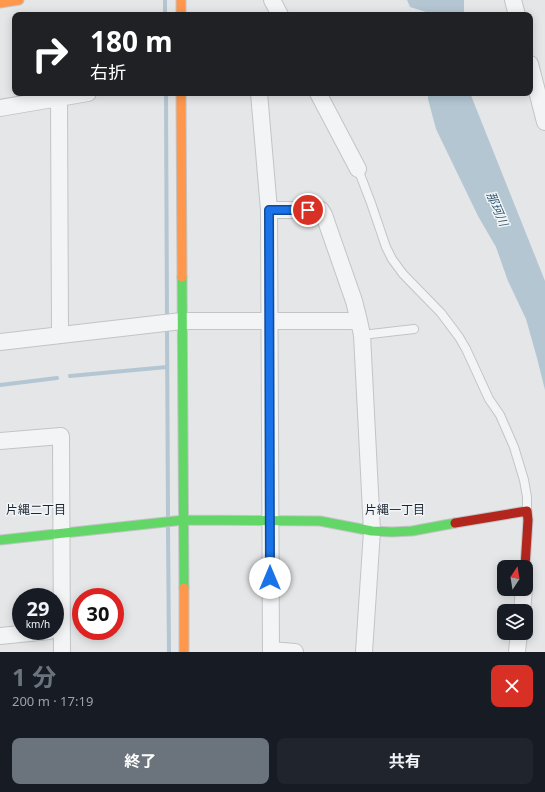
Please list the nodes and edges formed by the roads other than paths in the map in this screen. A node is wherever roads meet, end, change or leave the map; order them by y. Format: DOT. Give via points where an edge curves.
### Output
graph roads {
  1 [pos="19,0"];
  2 [pos="181,0"];
  3 [pos="272,0"];
  4 [pos="513,0"];
  5 [pos="0,3"];
  6 [pos="181,12"];
  7 [pos="278,12"];
  8 [pos="516,12"];
  9 [pos="533,76"];
  10 [pos="71,96"];
  11 [pos="181,96"];
  12 [pos="260,96"];
  13 [pos="320,96"];
  14 [pos="59,98"];
  15 [pos="0,108"];
  16 [pos="545,122"];
  17 [pos="358,169"];
  18 [pos="269,210"];
  19 [pos="269,320"];
  20 [pos="182,322"];
  21 [pos="360,328"];
  22 [pos="414,329"];
  23 [pos="60,335"];
  24 [pos="0,342"];
  25 [pos="0,441"];
  26 [pos="527,511"];
  27 [pos="184,520"];
  28 [pos="270,521"];
  29 [pos="372,531"];
  30 [pos="62,534"];
  31 [pos="0,540"];
  32 [pos="525,560"];
  33 [pos="58,588"];
  34 [pos="12,635"];
  35 [pos="0,636"];
  36 [pos="58,640"];
  37 [pos="518,640"];
  38 [pos="271,651"];
  39 [pos="62,652"];
  40 [pos="184,652"];
  41 [pos="295,652"];
  42 [pos="364,652"];
  43 [pos="517,652"];
  1 -- 5 [label="street"];
  2 -- 6 [label="street"];
  3 -- 7 [label="street"];
  4 -- 8 [label="street"];
  9 -- 16 [label="street"];
  10 -- 14 [label="street"];
  11 -- 20 [label="street"];
  12 -- 18 [label="street"];
  13 -- 17 [label="street"];
  14 -- 15 [label="street"];
  14 -- 23 [label="street"];
  17 -- 26 [label="lane" via="392,259 459,337 489,399 500,415 514,447 524,480"];
  18 -- 19 [label="street"];
  18 -- 21 [label="street" via="321,210 354,301"];
  19 -- 20 [label="street"];
  19 -- 21 [label="street"];
  19 -- 28 [label="street"];
  20 -- 23 [label="street"];
  20 -- 27 [label="street"];
  21 -- 22 [label="lane"];
  21 -- 29 [label="street"];
  23 -- 24 [label="street"];
  25 -- 30 [label="street" via="61,436"];
  26 -- 29 [label="street" via="412,531"];
  26 -- 32 [label="street"];
  27 -- 28 [label="street"];
  27 -- 30 [label="street"];
  27 -- 40 [label="street"];
  28 -- 29 [label="street" via="320,521"];
  28 -- 38 [label="street"];
  29 -- 42 [label="street"];
  30 -- 31 [label="street"];
  30 -- 33 [label="street"];
  34 -- 35 [label="street"];
  36 -- 39 [label="street"];
  37 -- 43 [label="street"];
  38 -- 41 [label="street"];
}
